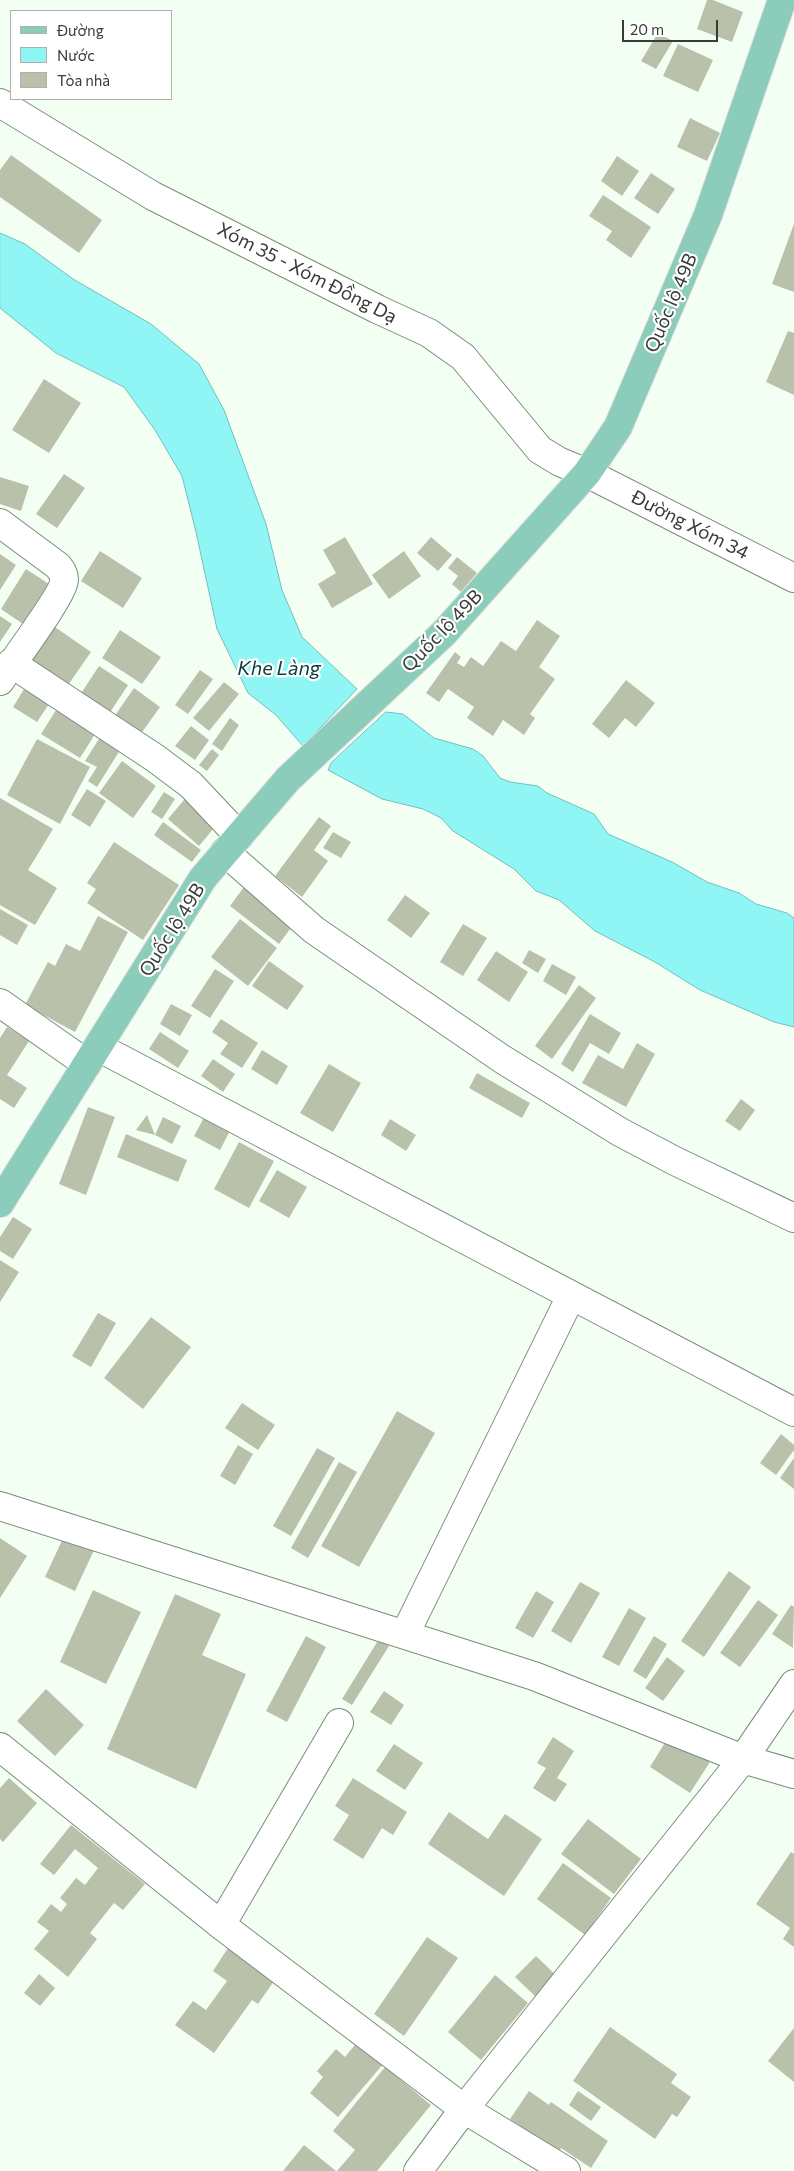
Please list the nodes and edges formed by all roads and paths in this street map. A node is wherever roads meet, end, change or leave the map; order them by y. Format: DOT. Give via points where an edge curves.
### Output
graph roads {
  1 [pos="782,0"];
  2 [pos="0,103"];
  3 [pos="587,473"];
  4 [pos="0,523"];
  5 [pos="794,578"];
  6 [pos="6,672"];
  7 [pos="232,844"];
  8 [pos="0,1003"];
  9 [pos="93,1055"];
  10 [pos="0,1203"];
  11 [pos="794,1218"];
  12 [pos="571,1296"];
  13 [pos="794,1412"];
  14 [pos="0,1506"];
  15 [pos="405,1634"];
  16 [pos="794,1684"];
  17 [pos="339,1723"];
  18 [pos="0,1747"];
  19 [pos="743,1759"];
  20 [pos="794,1774"];
  21 [pos="221,1925"];
  22 [pos="464,2109"];
  23 [pos="418,2171"];
  24 [pos="566,2171"];
  1 -- 3 [label="main road, Quốc lộ 49B" via="708,214 618,427"];
  2 -- 3 [label="street, Xóm 35 - Xóm Đồng Dạ" via="153,196 429,333 463,357 540,450"];
  3 -- 5 [label="street, Đường Xóm 34"];
  3 -- 7 [label="main road, Quốc lộ 49B" via="444,633 288,780"];
  4 -- 6 [label="street" via="58,566 65,580"];
  6 -- 7 [label="street" via="155,758 191,785"];
  7 -- 9 [label="main road, Quốc lộ 49B" via="204,878"];
  7 -- 11 [label="street" via="314,930 502,1059 620,1132"];
  8 -- 9 [label="street"];
  9 -- 10 [label="main road, Quốc lộ 49B"];
  9 -- 12 [label="street"];
  12 -- 13 [label="street"];
  12 -- 15 [label="street"];
  14 -- 15 [label="street"];
  15 -- 19 [label="street" via="534,1676"];
  16 -- 19 [label="street"];
  17 -- 21 [label="street"];
  18 -- 21 [label="street"];
  19 -- 20 [label="street"];
  19 -- 22 [label="street"];
  21 -- 22 [label="street"];
  22 -- 23 [label="street"];
  22 -- 24 [label="street"];
}
